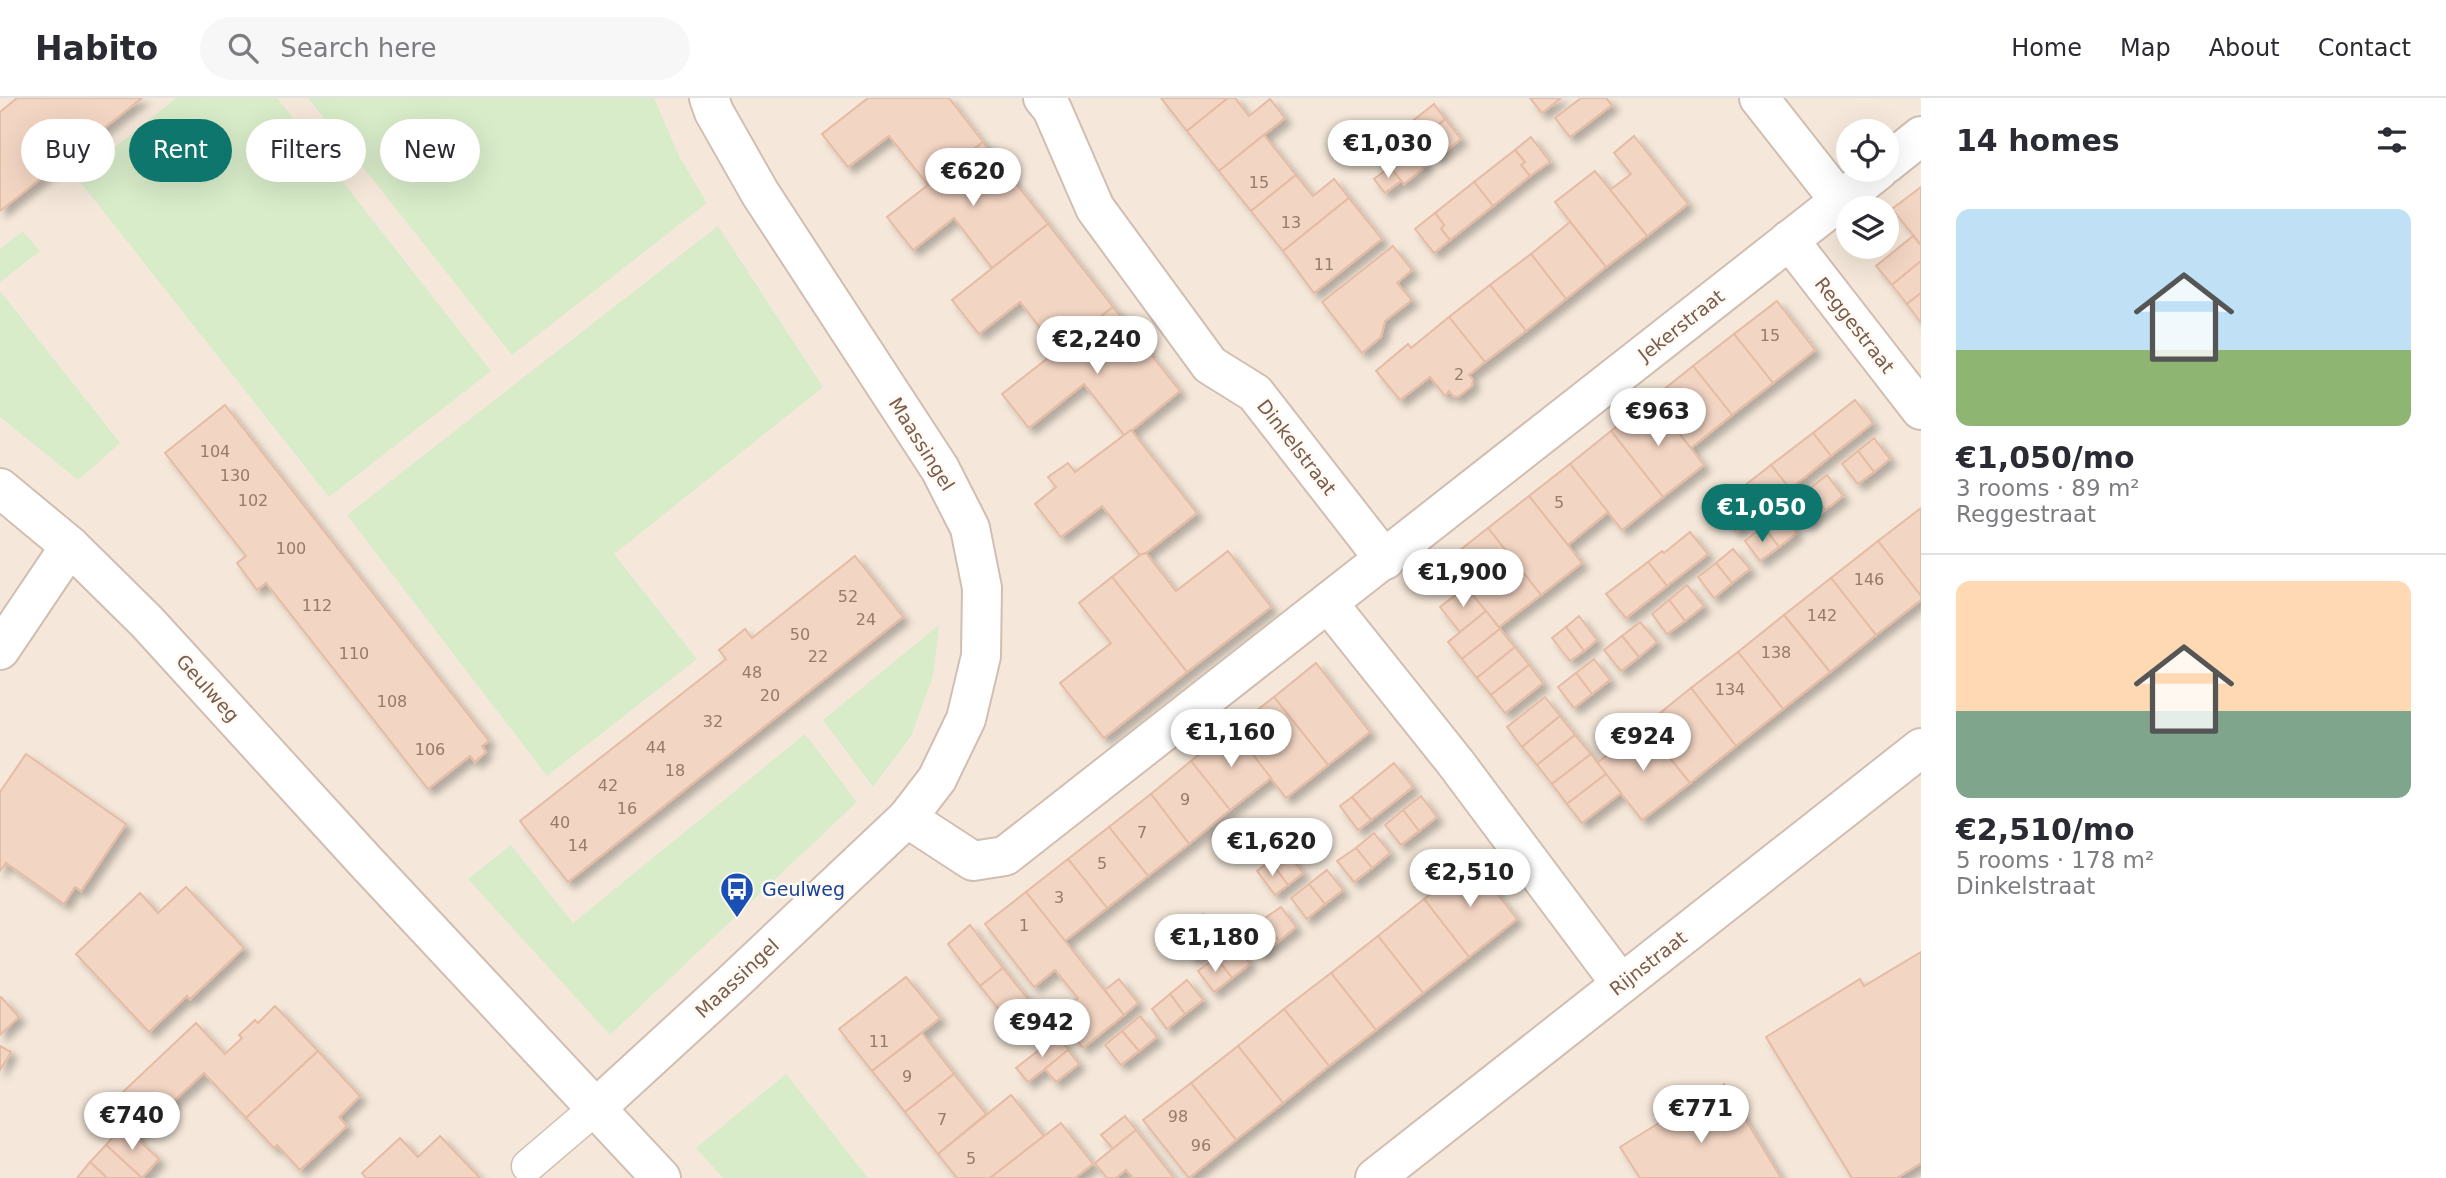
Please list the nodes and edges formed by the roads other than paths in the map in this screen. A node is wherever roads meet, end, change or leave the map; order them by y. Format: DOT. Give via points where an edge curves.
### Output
graph roads {
  1 [pos="709,98"];
  2 [pos="1043,98"];
  3 [pos="1759,98"];
  4 [pos="1921,136"];
  5 [pos="1899,154"];
  6 [pos="1864,182"];
  7 [pos="1836,196"];
  8 [pos="1846,196"];
  9 [pos="1836,204"];
  10 [pos="1789,240"];
  11 [pos="1921,410"];
  12 [pos="0,488"];
  13 [pos="70,546"];
  14 [pos="1385,560"];
  15 [pos="1328,603"];
  16 [pos="0,650"];
  17 [pos="1921,748"];
  18 [pos="907,818"];
  19 [pos="1621,984"];
  20 [pos="596,1108"];
  21 [pos="528,1166"];
  22 [pos="661,1178"];
  23 [pos="1375,1178"];
  1 -- 18 [label="street, Maassingel" via="760,193 940,469 970,528 982,588 981,656 966,719 937,779"];
  2 -- 14 [label="street, Dinkelstraat" via="1095,208 1210,365 1255,393"];
  3 -- 7 [label="street"];
  4 -- 5 [label="street"];
  6 -- 8 [label="street, Jekerstraat"];
  9 -- 10 [label="street, Jekerstraat"];
  10 -- 11 [label="street, Reggestraat"];
  10 -- 14 [label="street, Jekerstraat"];
  12 -- 13 [label="street, Geulweg"];
  13 -- 16 [label="street"];
  13 -- 20 [label="street, Geulweg" via="147,622"];
  14 -- 15 [label="street"];
  15 -- 18 [label="street" via="1005,856 973,861"];
  15 -- 19 [label="street" via="1455,762"];
  17 -- 19 [label="street, Rijnstraat"];
  18 -- 20 [label="street, Maassingel"];
  19 -- 23 [label="street, Rijnstraat"];
  20 -- 21 [label="lane"];
  20 -- 22 [label="street, Geulweg"];
}
